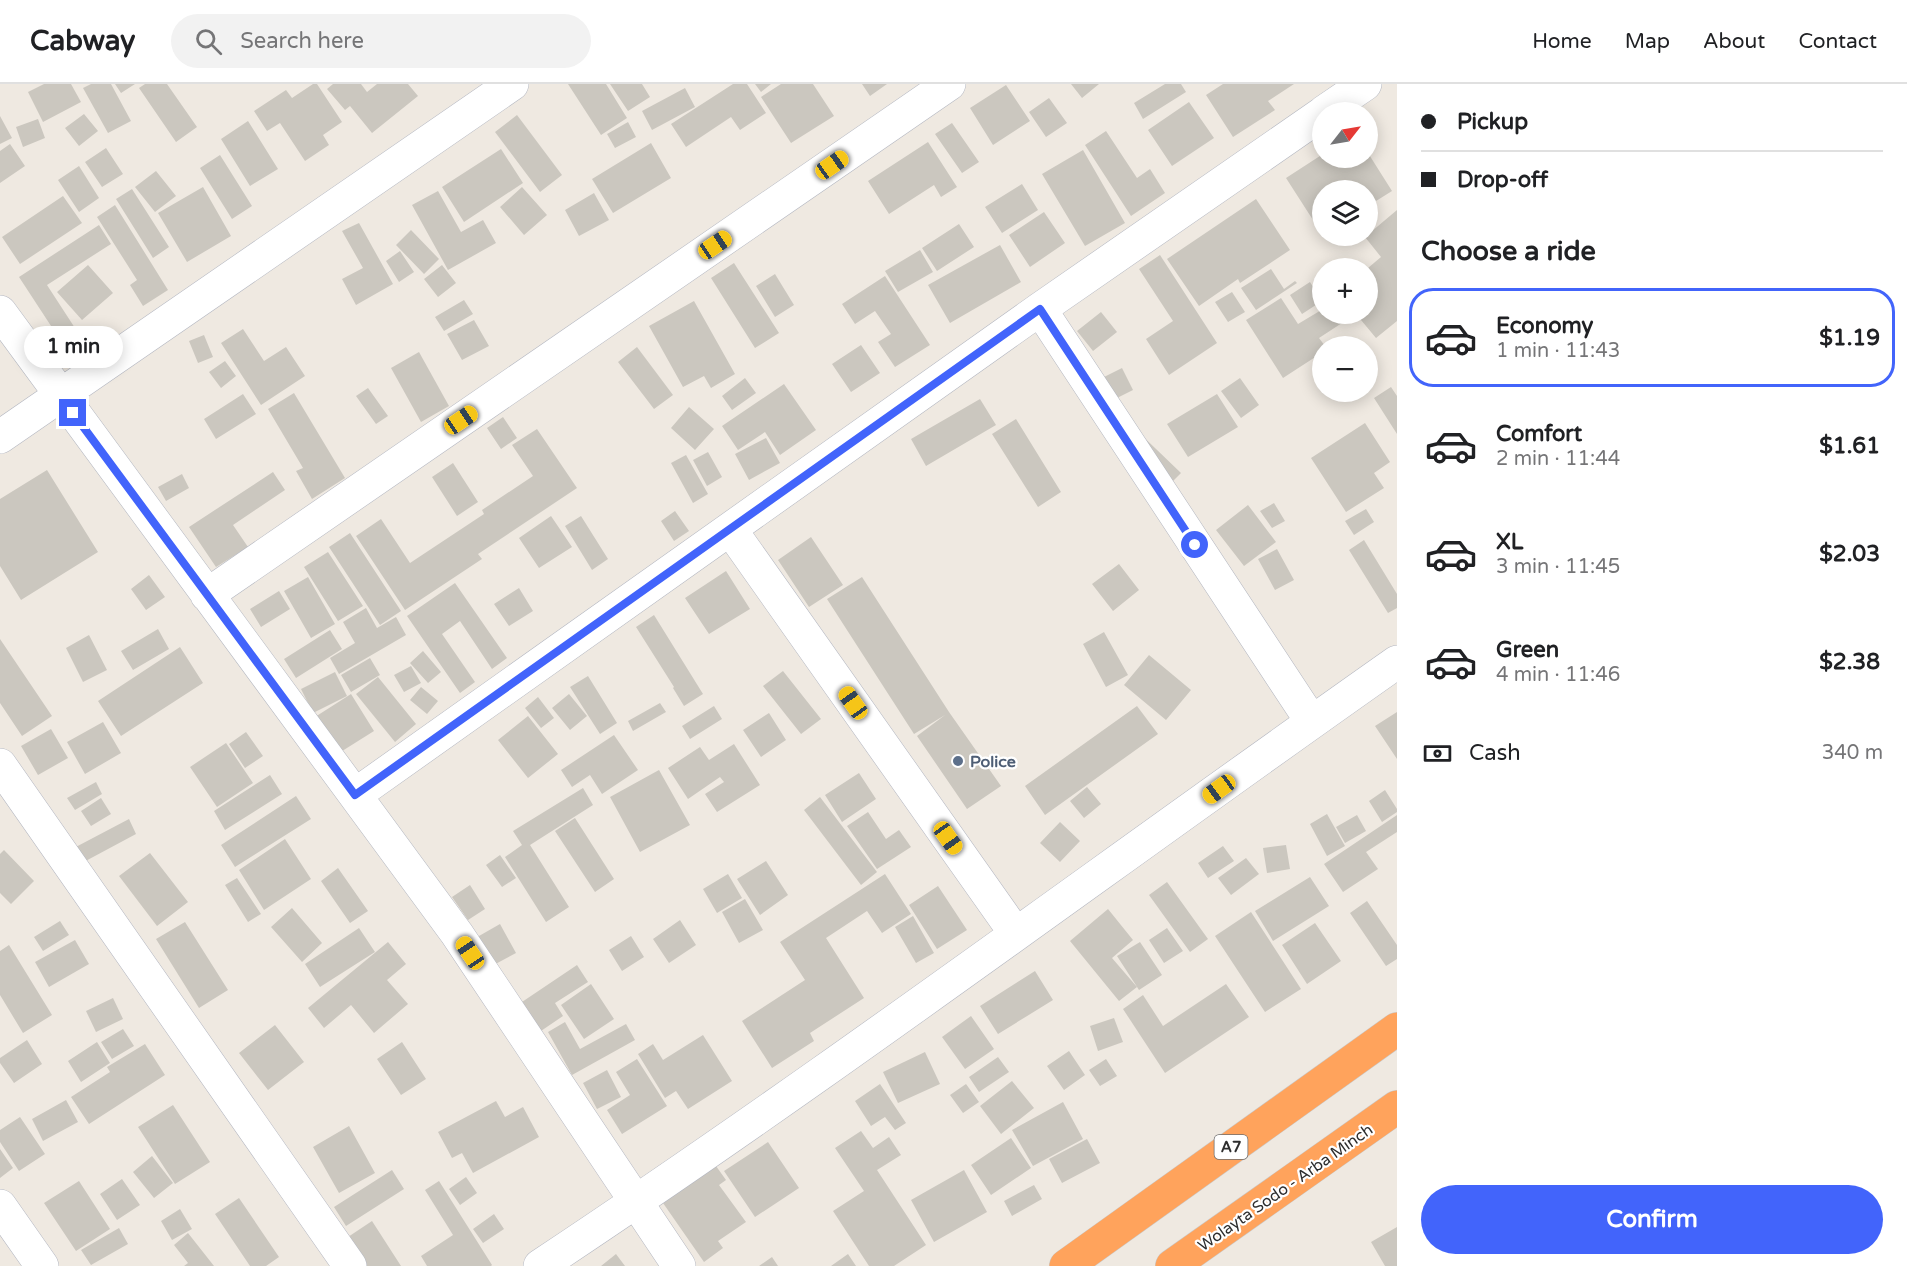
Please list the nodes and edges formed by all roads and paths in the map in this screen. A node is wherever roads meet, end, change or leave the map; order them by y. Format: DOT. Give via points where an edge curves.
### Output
graph roads {
  1 [pos="512,84"];
  2 [pos="949,84"];
  3 [pos="1365,84"];
  4 [pos="1339,102"];
  5 [pos="1312,121"];
  6 [pos="1040,309"];
  7 [pos="0,312"];
  8 [pos="59,394"];
  9 [pos="0,437"];
  10 [pos="730,529"];
  11 [pos="207,595"];
  12 [pos="1397,662"];
  13 [pos="1312,722"];
  14 [pos="0,765"];
  15 [pos="355,795"];
  16 [pos="1017,934"];
  17 [pos="1397,1029"];
  18 [pos="1397,1107"];
  19 [pos="636,1202"];
  20 [pos="0,1206"];
  21 [pos="42,1266"];
  22 [pos="350,1266"];
  23 [pos="540,1266"];
  24 [pos="679,1266"];
  25 [pos="1066,1266"];
  26 [pos="1172,1266"];
  1 -- 8 [label="street"];
  2 -- 11 [label="street"];
  3 -- 4 [label="street"];
  5 -- 6 [label="street"];
  6 -- 10 [label="street"];
  6 -- 13 [label="street"];
  7 -- 8 [label="street"];
  8 -- 9 [label="street"];
  8 -- 11 [label="street"];
  10 -- 15 [label="street"];
  10 -- 16 [label="street"];
  11 -- 15 [label="street"];
  12 -- 13 [label="street"];
  13 -- 16 [label="street"];
  14 -- 22 [label="street"];
  15 -- 19 [label="street" via="457,934"];
  16 -- 19 [label="street"];
  17 -- 25 [label="highway, A7"];
  18 -- 26 [label="highway, Wolayta Sodo - Arba Minch"];
  19 -- 23 [label="street"];
  19 -- 24 [label="street"];
  20 -- 21 [label="street"];
}
